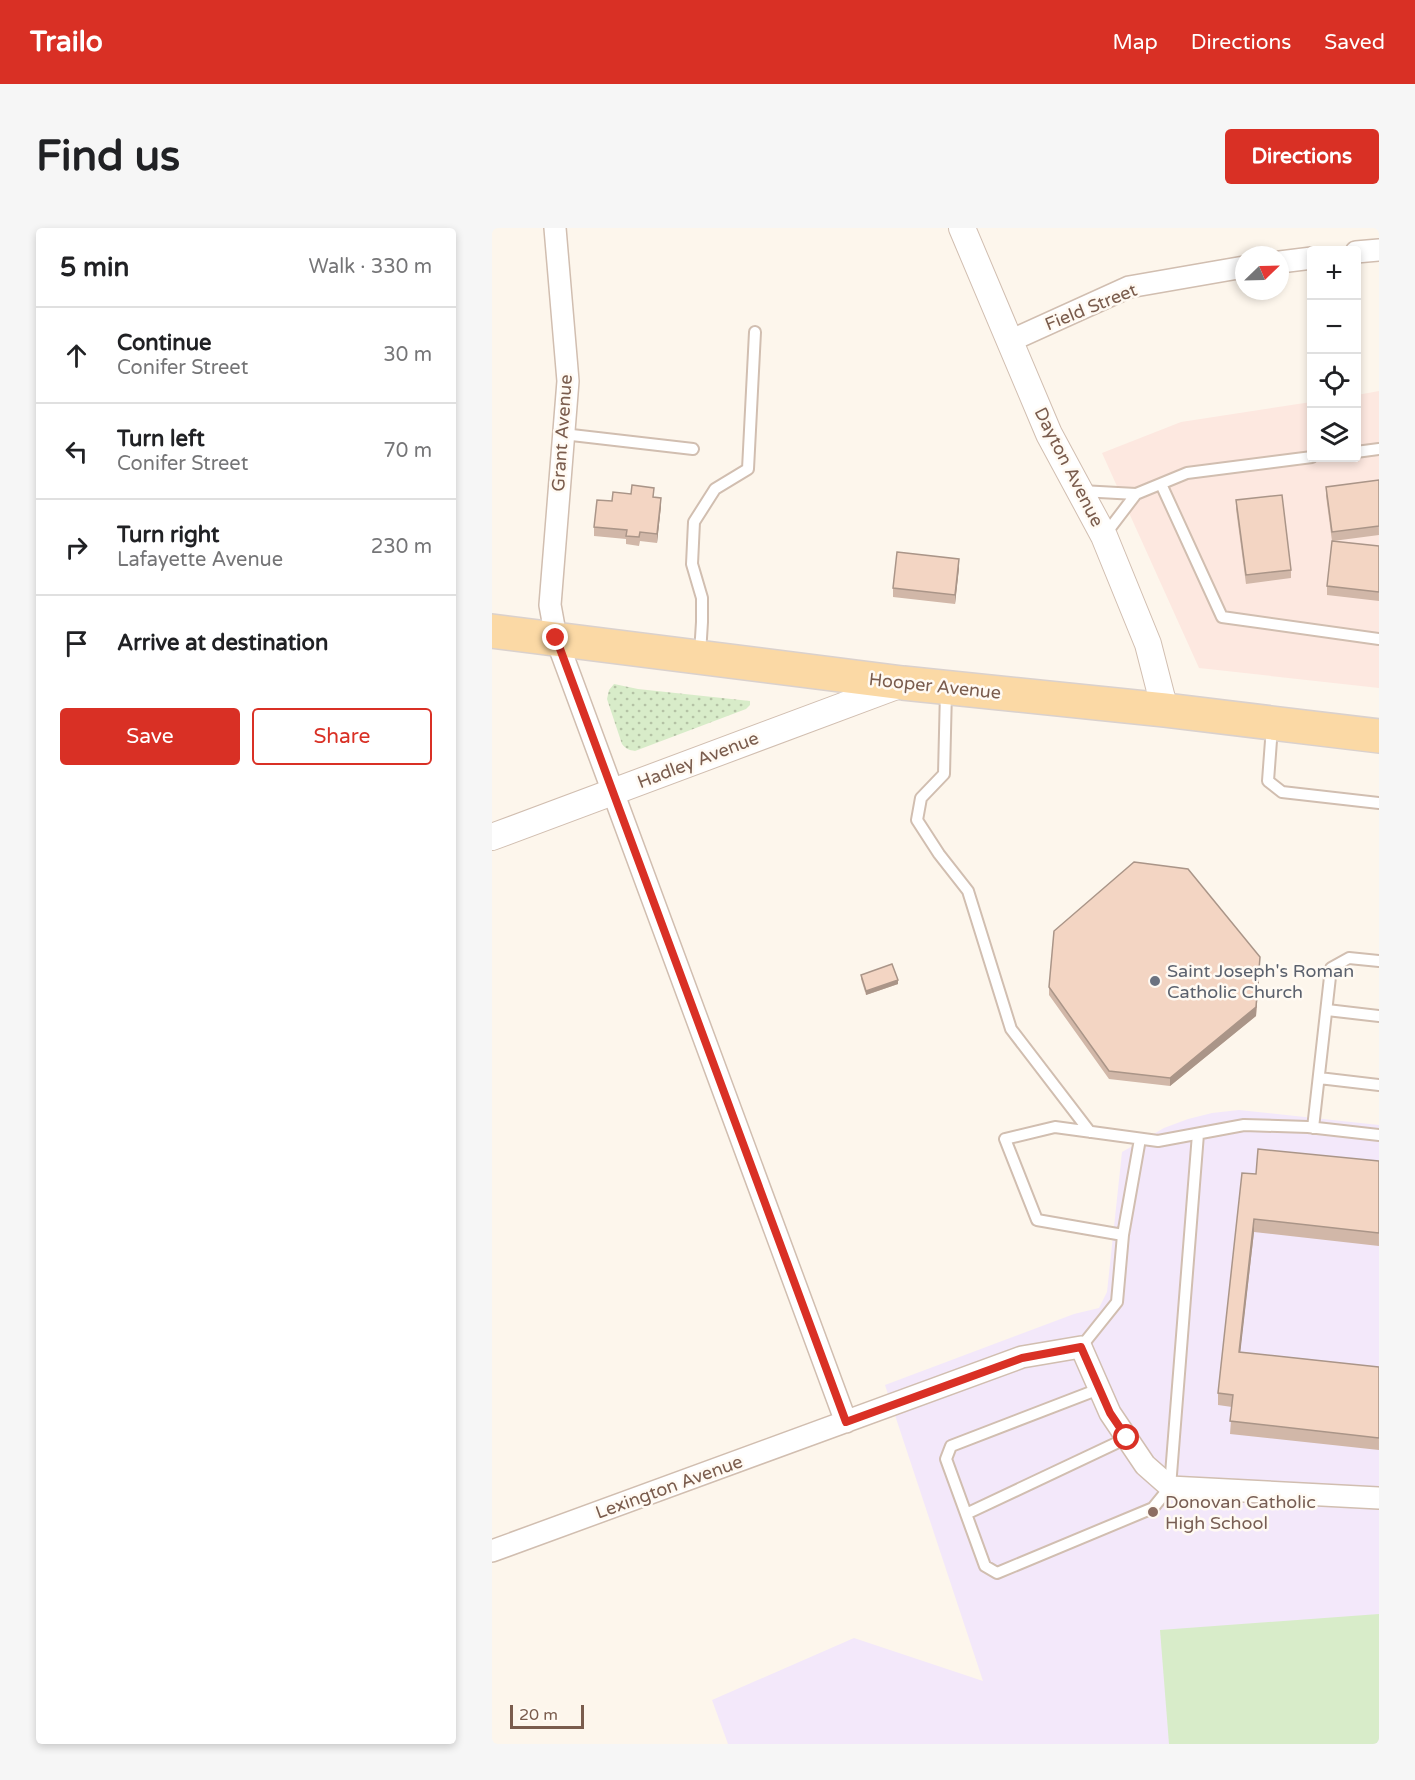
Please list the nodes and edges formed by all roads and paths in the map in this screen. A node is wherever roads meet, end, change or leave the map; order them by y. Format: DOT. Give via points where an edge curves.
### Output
graph roads {
  1 [pos="555,228"];
  2 [pos="962,228"];
  3 [pos="1379,250"];
  4 [pos="1361,252"];
  5 [pos="1307,259"];
  6 [pos="1289,261"];
  7 [pos="1235,269"];
  8 [pos="755,332"];
  9 [pos="1010,341"];
  10 [pos="563,434"];
  11 [pos="693,449"];
  12 [pos="1379,449"];
  13 [pos="1361,451"];
  14 [pos="1307,458"];
  15 [pos="1161,484"];
  16 [pos="1080,490"];
  17 [pos="1136,494"];
  18 [pos="1104,536"];
  19 [pos="492,631"];
  20 [pos="556,638"];
  21 [pos="1379,639"];
  22 [pos="699,657"];
  23 [pos="903,683"];
  24 [pos="946,688"];
  25 [pos="1165,710"];
  26 [pos="1272,724"];
  27 [pos="1379,736"];
  28 [pos="612,792"];
  29 [pos="1379,803"];
  30 [pos="492,837"];
  31 [pos="1379,961"];
  32 [pos="1327,1010"];
  33 [pos="1379,1016"];
  34 [pos="1319,1078"];
  35 [pos="1379,1085"];
  36 [pos="1313,1128"];
  37 [pos="1090,1132"];
  38 [pos="1198,1134"];
  39 [pos="1379,1135"];
  40 [pos="1140,1139"];
  41 [pos="1123,1235"];
  42 [pos="1081,1347"];
  43 [pos="1100,1389"];
  44 [pos="846,1422"];
  45 [pos="1127,1438"];
  46 [pos="1170,1487"];
  47 [pos="1379,1498"];
  48 [pos="966,1514"];
  49 [pos="492,1551"];
  1 -- 10 [label="street, Grant Avenue" via="568,381"];
  2 -- 9 [label="street, Dayton Avenue"];
  3 -- 4 [label="street"];
  5 -- 6 [label="street"];
  7 -- 9 [label="street, Field Street" via="1129,287"];
  8 -- 22 [label="lane" via="748,469 715,489 694,522 692,564 702,598"];
  9 -- 16 [label="street, Dayton Avenue" via="1049,434"];
  10 -- 11 [label="lane"];
  10 -- 20 [label="street, Grant Avenue" via="550,605"];
  12 -- 13 [label="lane"];
  14 -- 15 [label="lane" via="1187,473"];
  15 -- 17 [label="lane"];
  15 -- 21 [label="lane" via="1222,617"];
  16 -- 17 [label="lane"];
  16 -- 18 [label="street, Dayton Avenue"];
  17 -- 18 [label="lane"];
  18 -- 25 [label="street, Dayton Avenue" via="1148,644"];
  19 -- 20 [label="main road, Hooper Avenue"];
  20 -- 22 [label="main road, Hooper Avenue"];
  20 -- 28 [label="street, Grant Avenue"];
  22 -- 23 [label="main road, Hooper Avenue"];
  23 -- 24 [label="main road, Hooper Avenue"];
  23 -- 28 [label="street, Hadley Avenue"];
  24 -- 25 [label="main road, Hooper Avenue"];
  24 -- 37 [label="lane" via="944,774 921,798 917,820 968,891 1011,1029"];
  25 -- 26 [label="main road, Hooper Avenue"];
  26 -- 27 [label="main road, Hooper Avenue"];
  26 -- 29 [label="lane" via="1268,781 1282,792"];
  28 -- 30 [label="street, Hadley Avenue"];
  28 -- 44 [label="street, Grant Avenue"];
  31 -- 32 [label="lane" via="1349,958 1331,968"];
  32 -- 33 [label="lane"];
  32 -- 34 [label="lane"];
  34 -- 35 [label="lane"];
  34 -- 36 [label="lane"];
  36 -- 38 [label="lane" via="1244,1125"];
  36 -- 39 [label="lane"];
  37 -- 40 [label="lane"];
  37 -- 41 [label="lane" via="1056,1127 1005,1138 1036,1220"];
  38 -- 40 [label="lane" via="1158,1142"];
  38 -- 46 [label="lane"];
  40 -- 41 [label="lane"];
  41 -- 42 [label="lane" via="1117,1302"];
  42 -- 43 [label="street"];
  42 -- 44 [label="street, Lexington Avenue" via="1022,1358"];
  43 -- 45 [label="street"];
  43 -- 48 [label="lane" via="951,1446 946,1459"];
  44 -- 49 [label="street, Lexington Avenue"];
  45 -- 46 [label="street" via="1145,1465"];
  45 -- 48 [label="lane"];
  46 -- 47 [label="street"];
  46 -- 48 [label="lane" via="1153,1508 997,1573 985,1566"];
}
